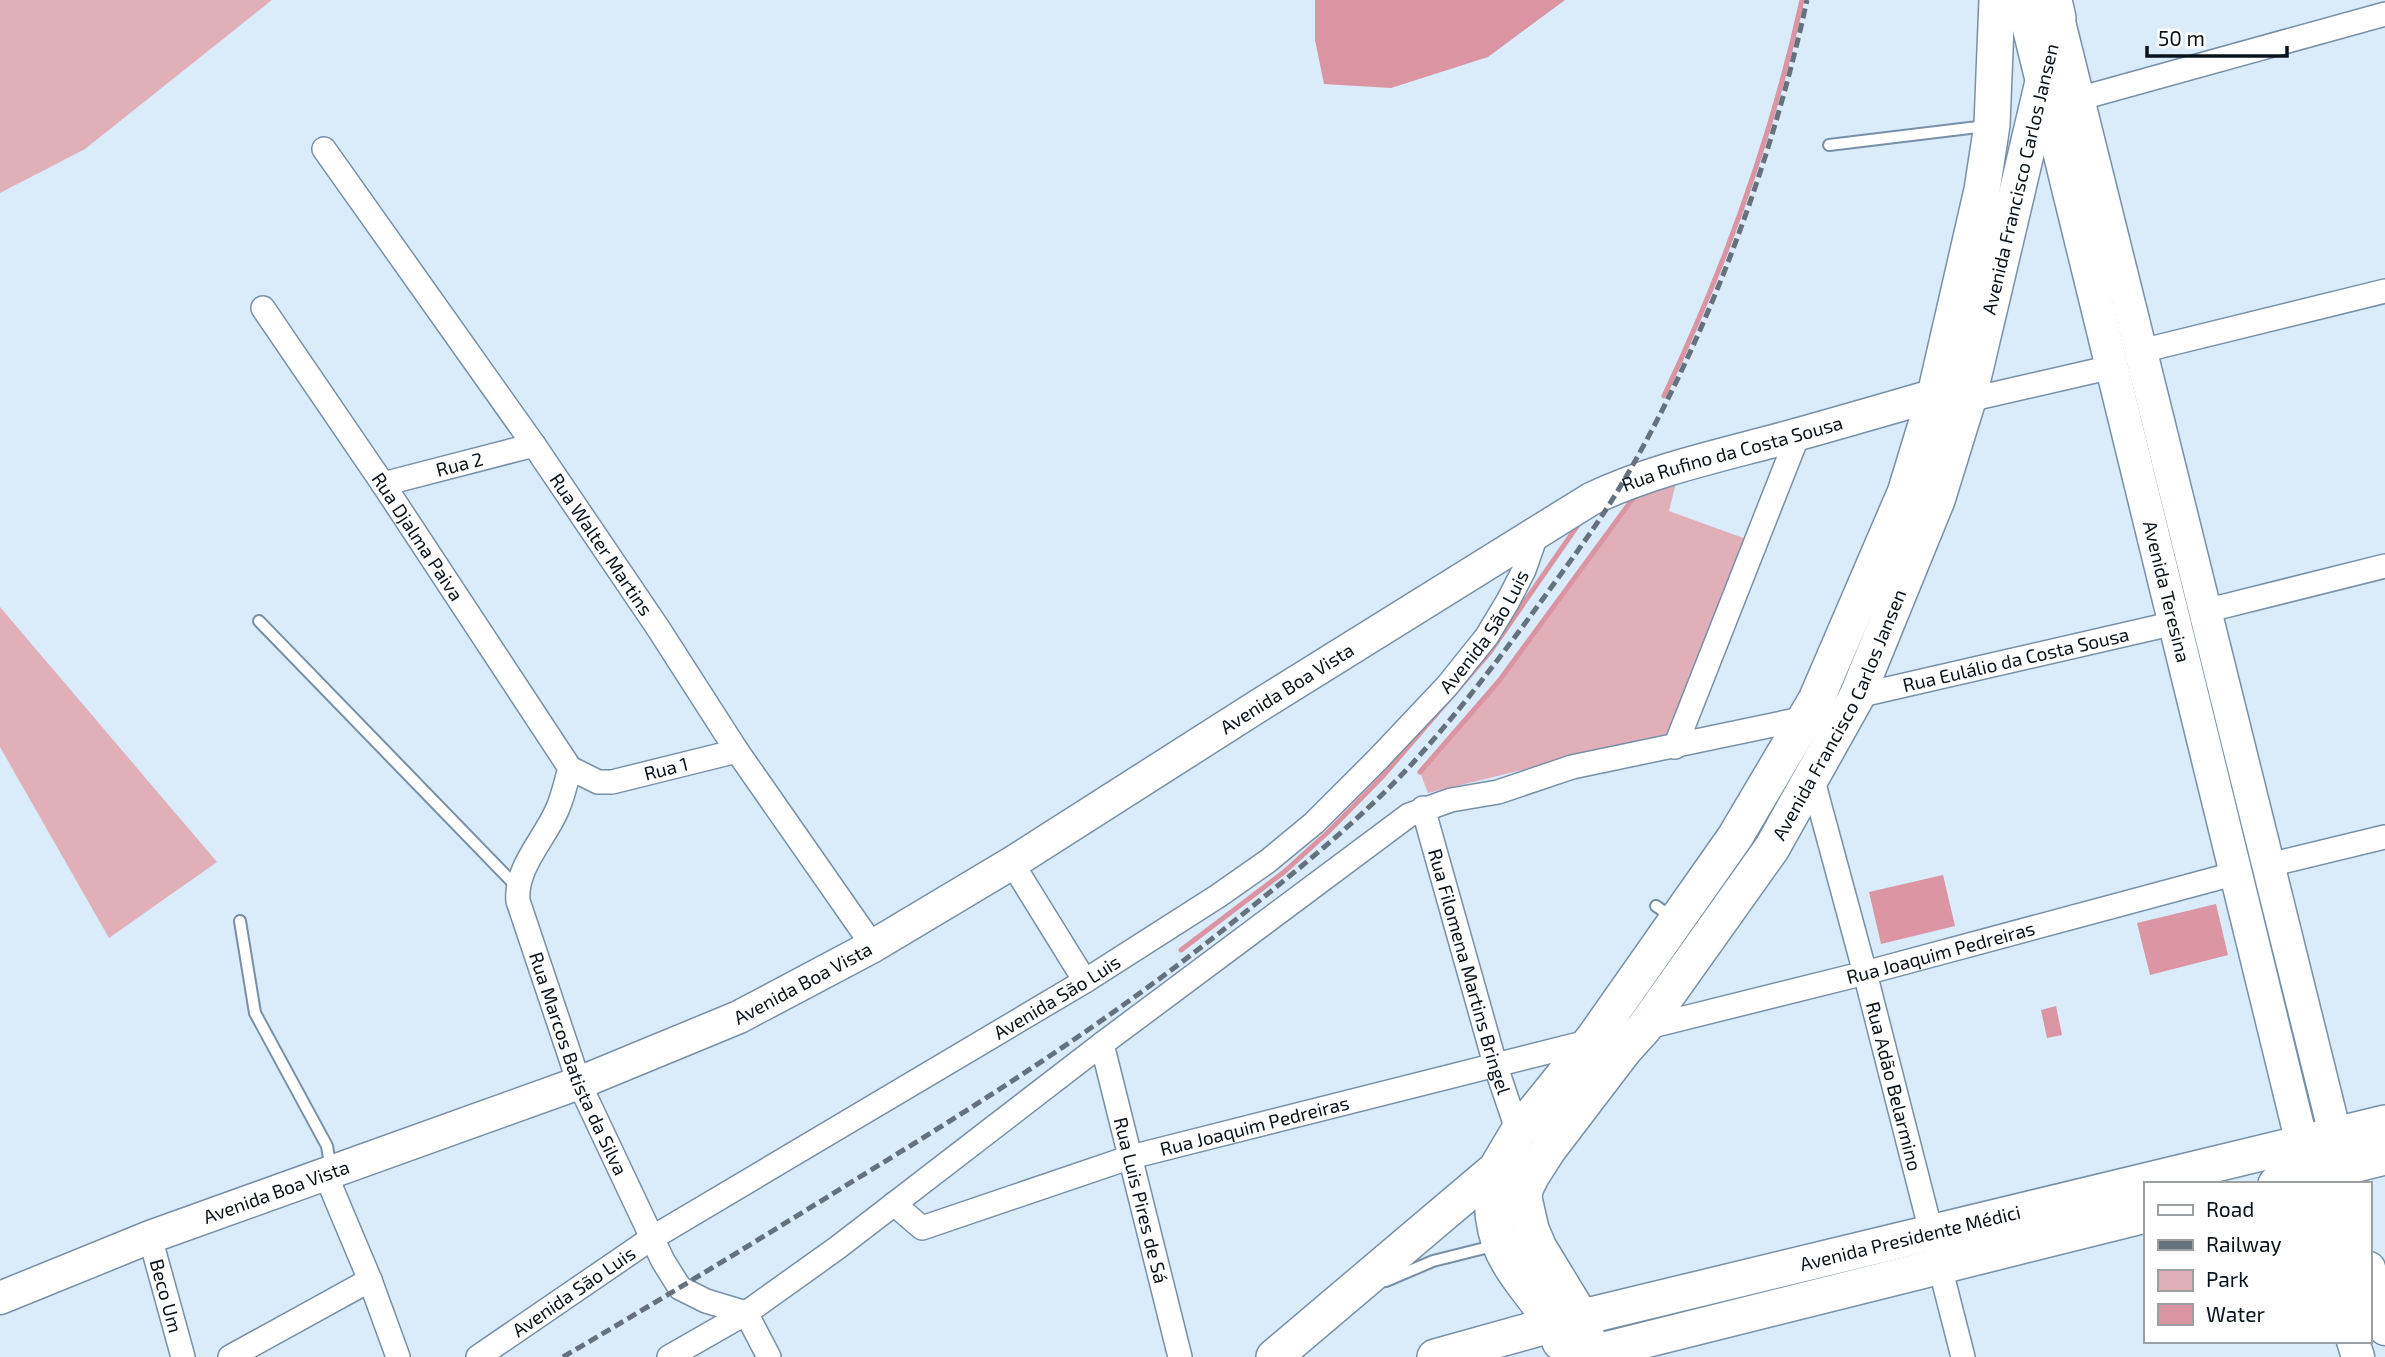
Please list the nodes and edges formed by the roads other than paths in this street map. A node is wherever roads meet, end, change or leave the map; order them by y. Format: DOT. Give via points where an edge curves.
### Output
graph roads {
  1 [pos="1997,0"];
  2 [pos="2022,0"];
  3 [pos="2056,9"];
  4 [pos="2385,14"];
  5 [pos="2042,82"];
  6 [pos="2078,99"];
  7 [pos="1992,125"];
  8 [pos="1829,145"];
  9 [pos="324,149"];
  10 [pos="1980,276"];
  11 [pos="2385,291"];
  12 [pos="263,308"];
  13 [pos="2141,351"];
  14 [pos="2112,367"];
  15 [pos="1932,397"];
  16 [pos="1798,435"];
  17 [pos="534,445"];
  18 [pos="2165,449"];
  19 [pos="2134,456"];
  20 [pos="383,484"];
  21 [pos="1538,530"];
  22 [pos="2385,566"];
  23 [pos="2205,611"];
  24 [pos="259,621"];
  25 [pos="2175,623"];
  26 [pos="1857,696"];
  27 [pos="2231,711"];
  28 [pos="1806,719"];
  29 [pos="2197,720"];
  30 [pos="1675,747"];
  31 [pos="737,751"];
  32 [pos="570,768"];
  33 [pos="1811,777"];
  34 [pos="1423,808"];
  35 [pos="2385,837"];
  36 [pos="1012,863"];
  37 [pos="2269,865"];
  38 [pos="2236,873"];
  39 [pos="517,887"];
  40 [pos="240,921"];
  41 [pos="873,946"];
  42 [pos="1865,973"];
  43 [pos="1085,981"];
  44 [pos="1620,1039"];
  45 [pos="1102,1044"];
  46 [pos="1495,1064"];
  47 [pos="579,1083"];
  48 [pos="2385,1123"];
  49 [pos="1518,1132"];
  50 [pos="1131,1157"];
  51 [pos="2385,1157"];
  52 [pos="2325,1165"];
  53 [pos="1496,1169"];
  54 [pos="325,1173"];
  55 [pos="2247,1182"];
  56 [pos="2281,1182"];
  57 [pos="894,1204"];
  58 [pos="2144,1204"];
  59 [pos="2144,1215"];
  60 [pos="150,1237"];
  61 [pos="652,1238"];
  62 [pos="1499,1244"];
  63 [pos="1935,1250"];
  64 [pos="2371,1276"];
  65 [pos="370,1280"];
  66 [pos="1381,1285"];
  67 [pos="0,1297"];
  68 [pos="746,1312"];
  69 [pos="1567,1320"];
  70 [pos="1326,1328"];
  71 [pos="2385,1329"];
  72 [pos="1281,1356"];
  73 [pos="1578,1356"];
  74 [pos="183,1357"];
  75 [pos="230,1357"];
  76 [pos="398,1357"];
  77 [pos="478,1357"];
  78 [pos="669,1357"];
  79 [pos="769,1357"];
  80 [pos="1180,1357"];
  81 [pos="1436,1357"];
  82 [pos="1963,1357"];
  1 -- 7 [label="main road, Avenida Francisco Carlos Jansen"];
  2 -- 5 [label="main road, Avenida Teresina"];
  3 -- 5 [label="main road, Avenida Francisco Carlos Jansen"];
  3 -- 6 [label="main road, Avenida Teresina"];
  4 -- 6 [label="street"];
  5 -- 10 [label="main road, Avenida Francisco Carlos Jansen"];
  5 -- 14 [label="main road, Avenida Teresina"];
  6 -- 13 [label="main road, Avenida Teresina"];
  7 -- 8 [label="lane"];
  7 -- 10 [label="main road, Avenida Francisco Carlos Jansen" via="1982,190"];
  9 -- 17 [label="street, Rua Walter Martins"];
  10 -- 15 [label="main road, Avenida Francisco Carlos Jansen"];
  10 -- 15 [label="main road, Avenida Francisco Carlos Jansen" via="1942,346"];
  11 -- 13 [label="street"];
  12 -- 20 [label="street, Rua Djalma Paiva"];
  13 -- 18 [label="main road, Avenida Teresina"];
  14 -- 15 [label="street, Rua Rufino da Costa Sousa"];
  14 -- 19 [label="main road, Avenida Teresina"];
  15 -- 16 [label="main road, Rua Rufino da Costa Sousa"];
  15 -- 26 [label="main road, Avenida Francisco Carlos Jansen" via="1937,500"];
  15 -- 28 [label="main road, Avenida Francisco Carlos Jansen" via="1905,493"];
  16 -- 21 [label="main road, Rua Rufino da Costa Sousa" via="1622,484"];
  16 -- 30 [label="street"];
  17 -- 20 [label="street, Rua 2"];
  17 -- 31 [label="street, Rua Walter Martins"];
  18 -- 19 [label="main road"];
  18 -- 23 [label="main road, Avenida Teresina"];
  19 -- 25 [label="main road, Avenida Teresina"];
  20 -- 32 [label="street, Rua Djalma Paiva"];
  21 -- 36 [label="main road, Avenida Boa Vista"];
  21 -- 43 [label="street, Avenida São Luis" via="1524,569 1487,636 1447,686 1314,823 1218,896"];
  22 -- 23 [label="street"];
  23 -- 27 [label="main road, Avenida Teresina"];
  24 -- 39 [label="lane"];
  25 -- 26 [label="street, Rua Eulálio da Costa Sousa"];
  25 -- 29 [label="main road, Avenida Teresina"];
  26 -- 33 [label="main road, Avenida Francisco Carlos Jansen"];
  27 -- 29 [label="main road"];
  27 -- 37 [label="main road, Avenida Teresina"];
  28 -- 30 [label="street"];
  28 -- 44 [label="main road, Avenida Francisco Carlos Jansen" via="1735,837 1666,913"];
  29 -- 38 [label="main road, Avenida Teresina"];
  30 -- 34 [label="street" via="1572,767 1498,792"];
  31 -- 32 [label="street, Rua 1" via="612,782 598,782"];
  31 -- 41 [label="street, Rua Walter Martins"];
  32 -- 39 [label="street" via="558,809"];
  33 -- 42 [label="street, Rua Adão Belarmino"];
  33 -- 44 [label="main road, Avenida Francisco Carlos Jansen" via="1772,848"];
  34 -- 45 [label="street"];
  34 -- 46 [label="street, Rua Filomena Martins Bringel"];
  35 -- 37 [label="street"];
  36 -- 41 [label="main road, Avenida Boa Vista"];
  36 -- 43 [label="street"];
  37 -- 52 [label="main road, Avenida Teresina"];
  38 -- 42 [label="street, Rua Joaquim Pedreiras"];
  38 -- 52 [label="main road, Avenida Teresina"];
  39 -- 47 [label="street, Rua Marcos Batista da Silva"];
  40 -- 54 [label="lane" via="255,1013 327,1146"];
  41 -- 47 [label="main road, Avenida Boa Vista" via="739,1017"];
  42 -- 44 [label="street, Rua Joaquim Pedreiras"];
  42 -- 63 [label="street, Rua Adão Belarmino"];
  43 -- 61 [label="street, Avenida São Luis"];
  44 -- 46 [label="street, Rua Joaquim Pedreiras"];
  44 -- 49 [label="main road, Avenida Francisco Carlos Jansen"];
  44 -- 69 [label="main road, Avenida Francisco Carlos Jansen" via="1525,1189 1531,1229"];
  45 -- 50 [label="street, Rua Luis Pires de Sá"];
  45 -- 57 [label="street"];
  46 -- 49 [label="street, Rua Filomena Martins Bringel"];
  46 -- 50 [label="street, Rua Joaquim Pedreiras"];
  47 -- 54 [label="main road, Avenida Boa Vista"];
  47 -- 61 [label="street, Rua Marcos Batista da Silva"];
  48 -- 52 [label="main road, Avenida Presidente Médici"];
  49 -- 53 [label="main road, Avenida Francisco Carlos Jansen"];
  50 -- 57 [label="street, Rua Joaquim Pedreiras" via="922,1228"];
  50 -- 80 [label="street, Rua Luis Pires de Sá"];
  51 -- 52 [label="main road, Avenida Presidente Médici"];
  52 -- 55 [label="main road, Avenida Presidente Médici"];
  52 -- 56 [label="main road, Avenida Presidente Médici"];
  53 -- 62 [label="main road, Avenida Francisco Carlos Jansen" via="1491,1193"];
  53 -- 72 [label="main road, Avenida Francisco Carlos Jansen"];
  54 -- 60 [label="main road, Avenida Boa Vista"];
  54 -- 65 [label="street"];
  57 -- 68 [label="street"];
  58 -- 63 [label="main road, Avenida Presidente Médici"];
  59 -- 63 [label="main road, Avenida Presidente Médici"];
  60 -- 67 [label="main road, Avenida Boa Vista"];
  60 -- 74 [label="street, Beco Um"];
  61 -- 68 [label="street, Rua Marcos Batista da Silva" via="680,1288"];
  61 -- 77 [label="street, Avenida São Luis"];
  62 -- 66 [label="lane" via="1433,1261"];
  62 -- 69 [label="main road" via="1509,1264"];
  63 -- 69 [label="main road, Avenida Presidente Médici"];
  63 -- 73 [label="main road, Avenida Presidente Médici"];
  63 -- 82 [label="street, Rua Adão Belarmino"];
  64 -- 71 [label="main road"];
  65 -- 75 [label="street"];
  65 -- 76 [label="street"];
  68 -- 78 [label="street"];
  68 -- 79 [label="street"];
  69 -- 73 [label="main road, Avenida Francisco Carlos Jansen"];
  69 -- 81 [label="main road, Avenida Presidente Médici"];
  70 -- 72 [label="lane"];
}
